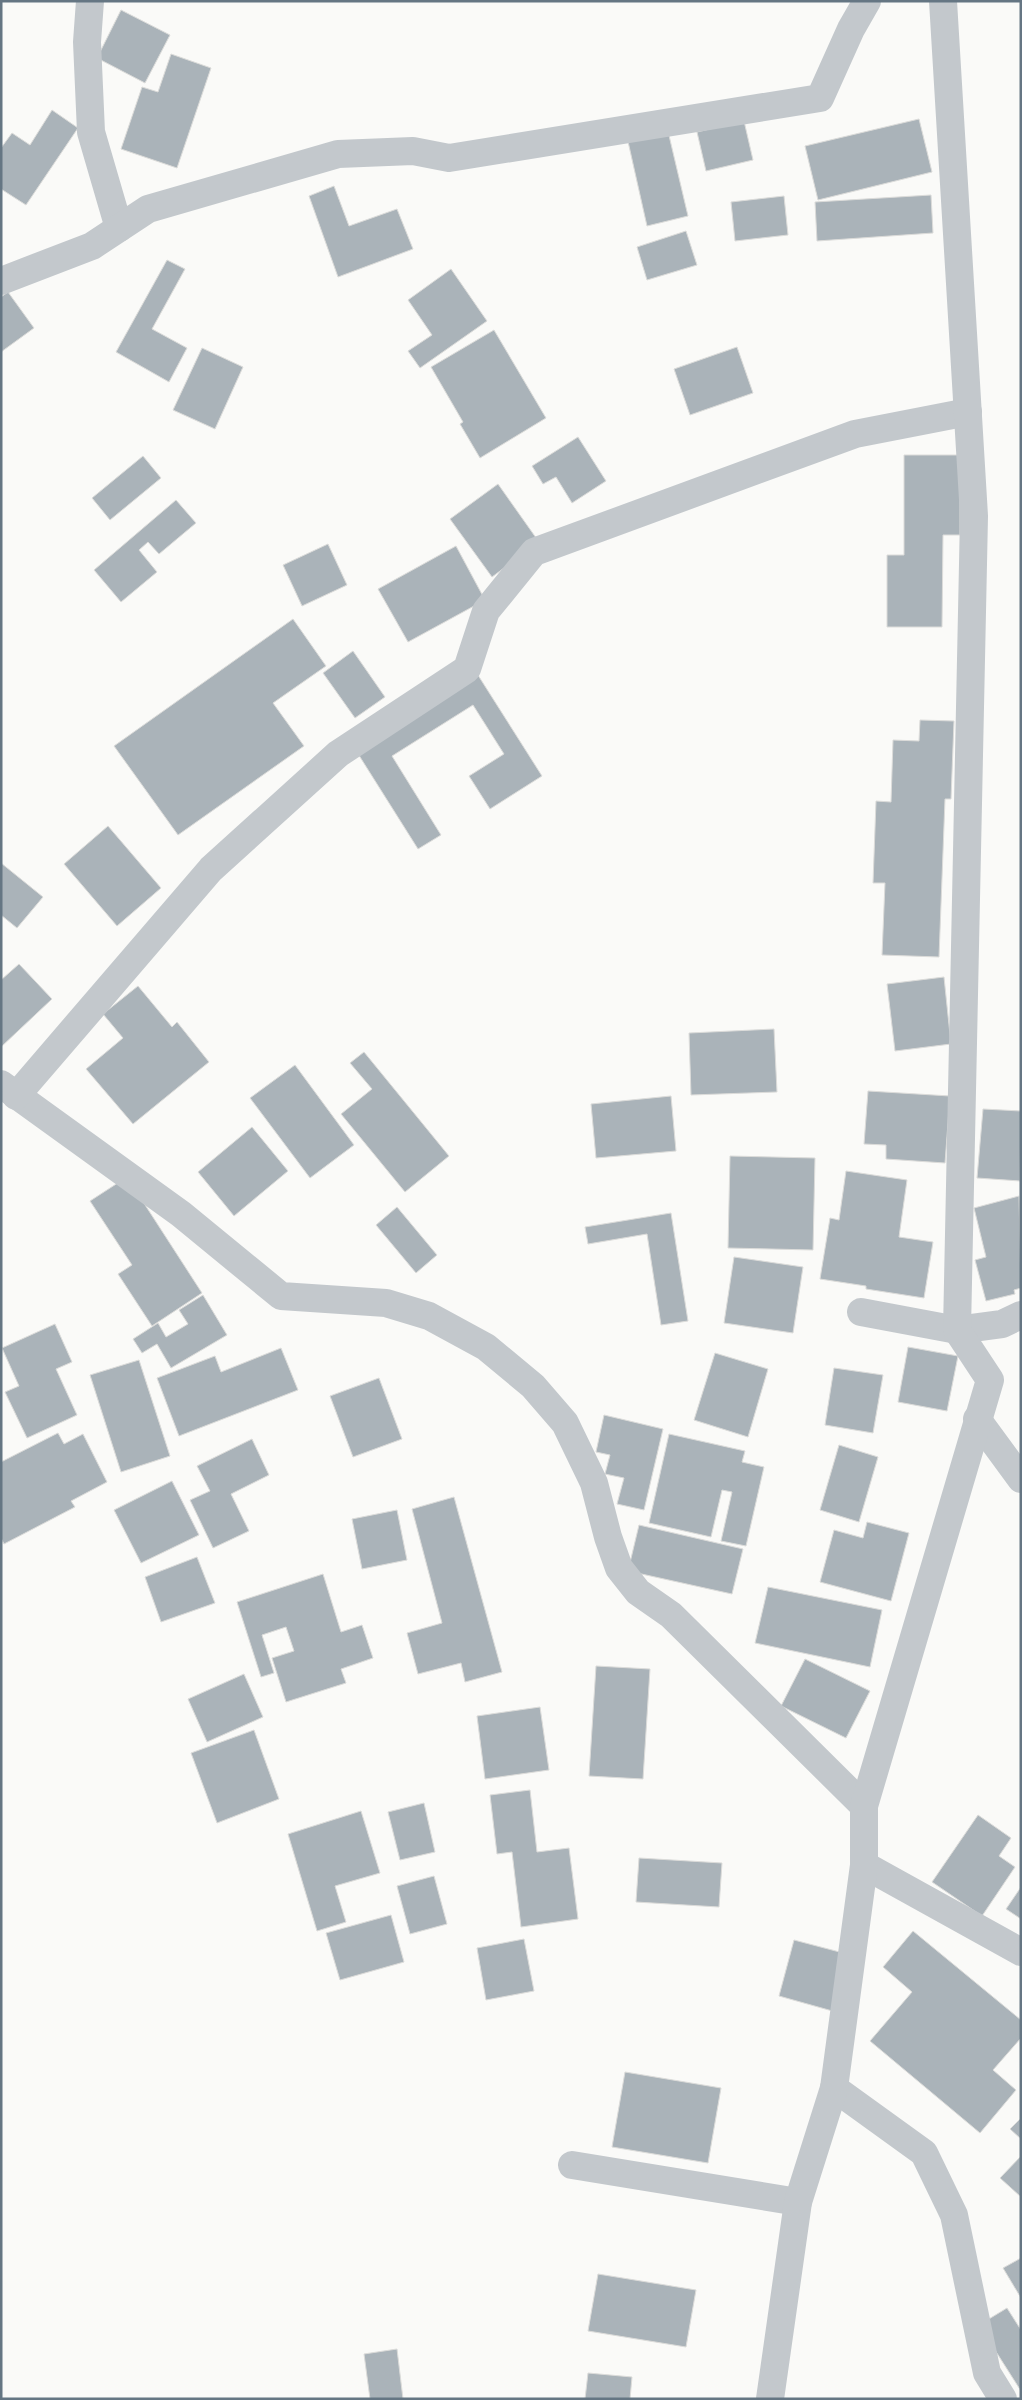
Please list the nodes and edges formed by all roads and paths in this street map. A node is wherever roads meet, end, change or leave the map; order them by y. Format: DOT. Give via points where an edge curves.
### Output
graph roads {
  1 [pos="90,1"];
  2 [pos="867,1"];
  3 [pos="943,1"];
  4 [pos="119,228"];
  5 [pos="1,281"];
  6 [pos="968,412"];
  7 [pos="9,1090"];
  8 [pos="861,1312"];
  9 [pos="1021,1315"];
  10 [pos="957,1330"];
  11 [pos="977,1419"];
  12 [pos="1021,1479"];
  13 [pos="864,1806"];
  14 [pos="864,1865"];
  15 [pos="1021,1952"];
  16 [pos="834,2088"];
  17 [pos="572,2165"];
  18 [pos="798,2202"];
  19 [pos="770,2399"];
  20 [pos="1003,2399"];
  1 -- 4 [label="street" via="87,42 91,132"];
  2 -- 4 [label="street" via="820,98 449,158 413,151 338,154 148,209"];
  3 -- 6 [label="street"];
  4 -- 5 [label="street" via="92,246"];
  6 -- 7 [label="street" via="855,434 534,552 486,611 467,668 338,754 211,869"];
  6 -- 10 [label="street" via="974,516"];
  7 -- 13 [label="street" via="181,1214 282,1296 386,1303 429,1316 486,1347 533,1386 565,1423 594,1483 610,1544 619,1568 628,1580 638,1592 671,1616"];
  8 -- 10 [label="street"];
  9 -- 10 [label="street" via="1002,1324"];
  10 -- 11 [label="street" via="990,1380"];
  11 -- 12 [label="street"];
  11 -- 13 [label="street"];
  13 -- 14 [label="street"];
  14 -- 15 [label="street"];
  14 -- 16 [label="street"];
  16 -- 18 [label="street"];
  16 -- 20 [label="street" via="924,2153 954,2216 987,2373"];
  17 -- 18 [label="street"];
  18 -- 19 [label="street"];
}
